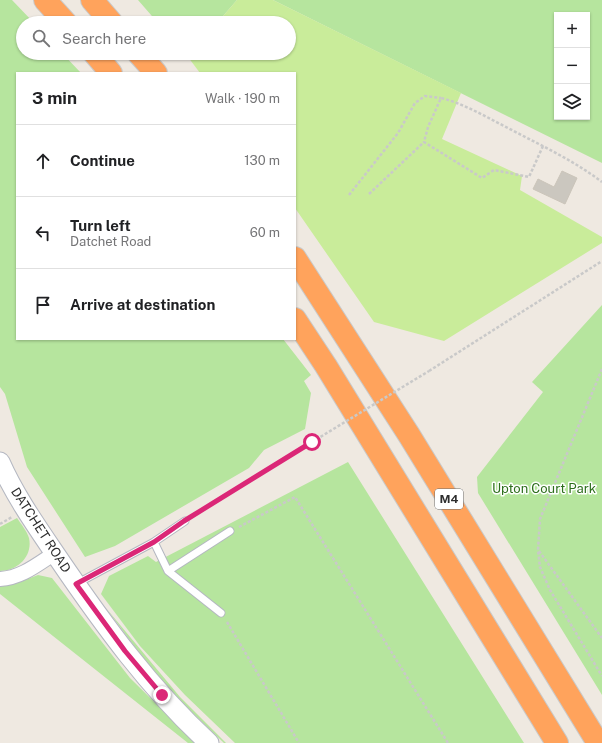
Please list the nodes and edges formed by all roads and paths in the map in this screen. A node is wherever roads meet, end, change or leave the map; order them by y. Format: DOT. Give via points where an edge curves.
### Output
graph roads {
  1 [pos="45,0"];
  2 [pos="92,0"];
  3 [pos="60,16"];
  4 [pos="106,16"];
  5 [pos="100,60"];
  6 [pos="144,60"];
  7 [pos="110,72"];
  8 [pos="155,72"];
  9 [pos="441,98"];
  10 [pos="424,142"];
  11 [pos="543,146"];
  12 [pos="602,182"];
  13 [pos="370,194"];
  14 [pos="350,195"];
  15 [pos="296,260"];
  16 [pos="602,261"];
  17 [pos="296,321"];
  18 [pos="602,369"];
  19 [pos="0,462"];
  20 [pos="12,512"];
  21 [pos="184,521"];
  22 [pos="0,524"];
  23 [pos="230,531"];
  24 [pos="154,542"];
  25 [pos="538,550"];
  26 [pos="55,553"];
  27 [pos="168,571"];
  28 [pos="0,579"];
  29 [pos="76,584"];
  30 [pos="221,613"];
  31 [pos="602,638"];
  32 [pos="602,676"];
  33 [pos="209,743"];
  34 [pos="299,743"];
  35 [pos="448,743"];
  36 [pos="557,743"];
  37 [pos="598,743"];
  1 -- 3 [label="highway"];
  2 -- 4 [label="highway"];
  5 -- 7 [label="highway"];
  6 -- 8 [label="highway"];
  9 -- 10 [label="path" via="428,126"];
  9 -- 11 [label="path" via="457,102"];
  9 -- 14 [label="path" via="425,96 415,104 398,133"];
  10 -- 11 [label="path" via="482,178 494,170 529,176"];
  10 -- 13 [label="path"];
  11 -- 12 [label="path" via="579,165"];
  15 -- 37 [label="highway, M4" via="409,435"];
  16 -- 21 [label="path, bridge" via="429,371"];
  17 -- 36 [label="highway, M4"];
  18 -- 25 [label="path" via="540,519"];
  19 -- 26 [label="main road, DATCHET ROAD" via="21,503"];
  20 -- 22 [label="path" via="13,516"];
  21 -- 24 [label="lane"];
  23 -- 27 [label="lane"];
  23 -- 35 [label="path" via="295,497"];
  24 -- 27 [label="lane"];
  24 -- 29 [label="lane"];
  25 -- 31 [label="path"];
  25 -- 32 [label="path" via="540,567 550,590"];
  26 -- 28 [label="street" via="22,573 8,579"];
  26 -- 29 [label="main road, DATCHET ROAD"];
  27 -- 30 [label="lane"];
  29 -- 33 [label="main road, DATCHET ROAD" via="125,651 162,695"];
  30 -- 34 [label="path"];
}
